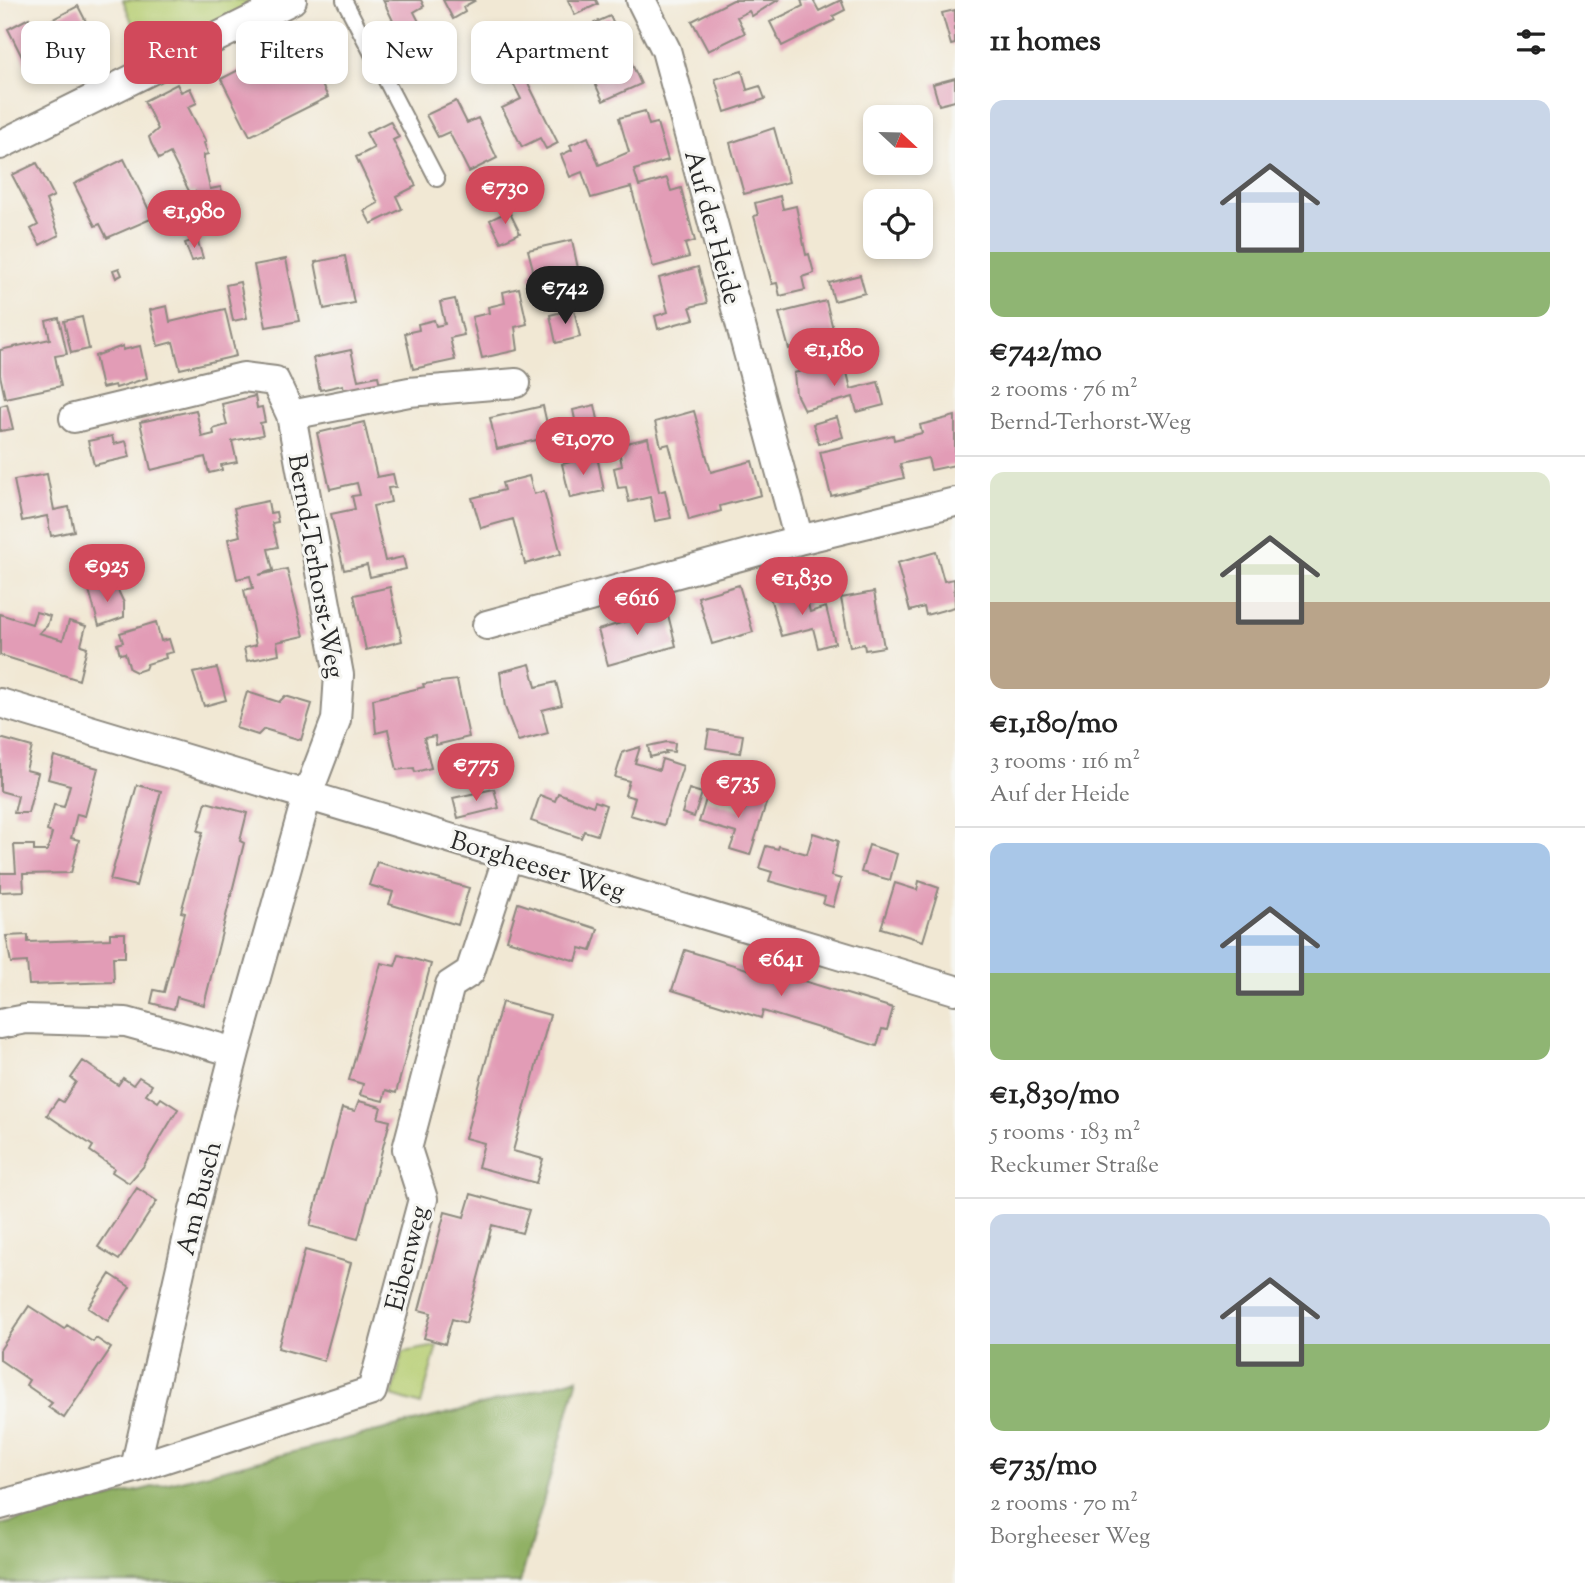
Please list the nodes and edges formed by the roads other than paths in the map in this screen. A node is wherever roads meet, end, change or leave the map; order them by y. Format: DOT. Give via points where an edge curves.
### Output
graph roads {
  1 [pos="292,0"];
  2 [pos="344,0"];
  3 [pos="641,0"];
  4 [pos="0,145"];
  5 [pos="436,179"];
  6 [pos="516,383"];
  7 [pos="291,415"];
  8 [pos="75,418"];
  9 [pos="955,502"];
  10 [pos="799,540"];
  11 [pos="487,625"];
  12 [pos="0,703"];
  13 [pos="307,796"];
  14 [pos="508,856"];
  15 [pos="955,990"];
  16 [pos="0,1024"];
  17 [pos="235,1052"];
  18 [pos="135,1468"];
  19 [pos="0,1505"];
  1 -- 4 [label="street"];
  2 -- 5 [label="lane"];
  3 -- 10 [label="street, Auf der Heide" via="666,50"];
  6 -- 7 [label="street, Bernd-Terhorst-Weg" via="409,392"];
  7 -- 8 [label="street, Bernd-Terhorst-Weg" via="275,381 243,377"];
  7 -- 13 [label="street, Bernd-Terhorst-Weg" via="339,675 336,720"];
  9 -- 10 [label="street"];
  10 -- 11 [label="street"];
  12 -- 13 [label="street, Borgheeser Weg"];
  13 -- 14 [label="street, Borgheeser Weg"];
  13 -- 17 [label="street, Am Busch"];
  14 -- 15 [label="street, Borgheeser Weg"];
  14 -- 18 [label="street, Eibenweg" via="471,972 450,985 407,1149 423,1199 372,1391"];
  16 -- 17 [label="street" via="26,1019 127,1022"];
  17 -- 18 [label="street, Am Busch"];
  18 -- 19 [label="street"];
}
